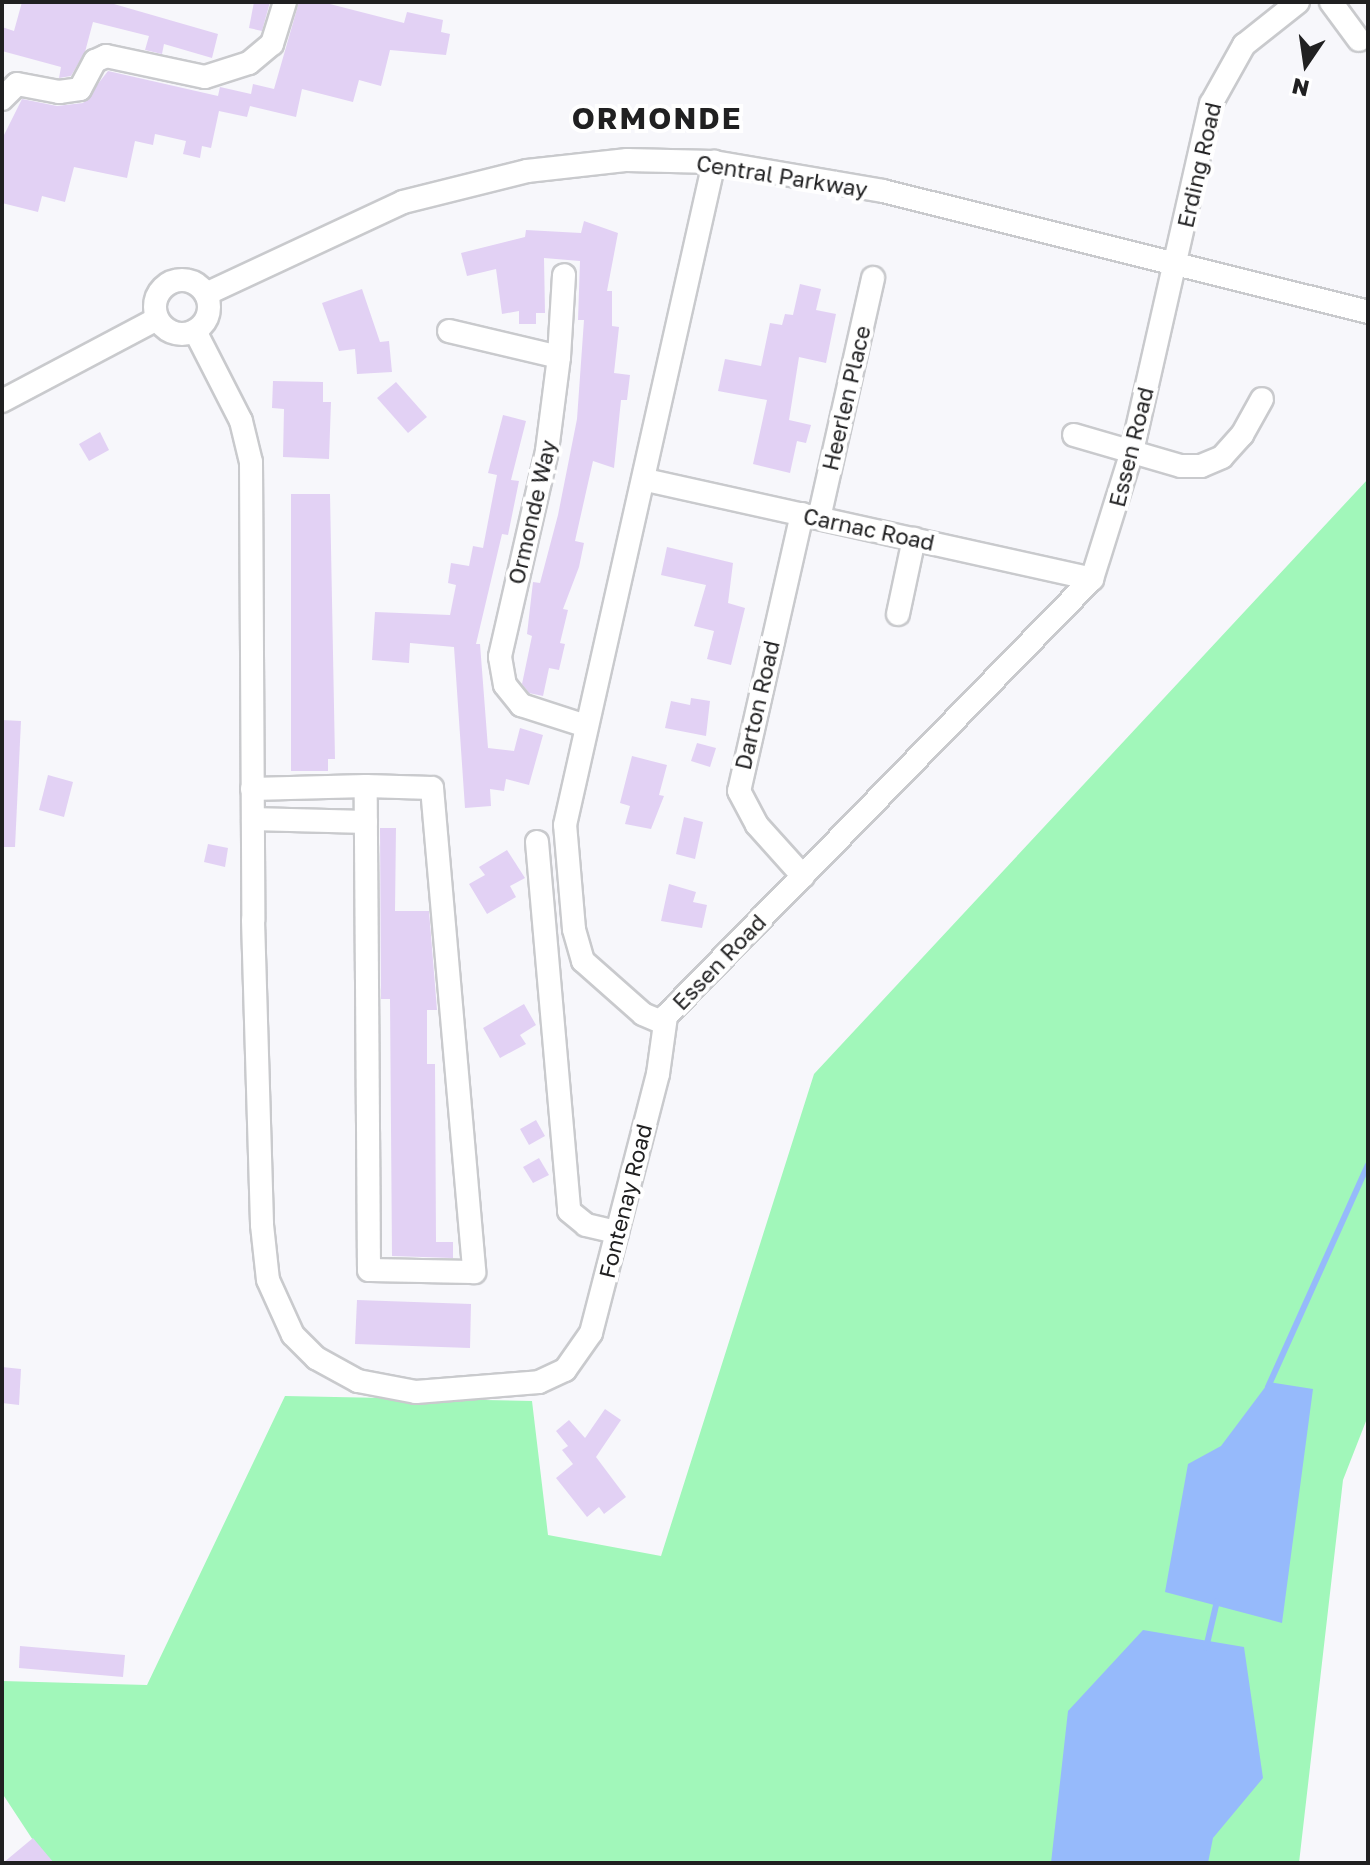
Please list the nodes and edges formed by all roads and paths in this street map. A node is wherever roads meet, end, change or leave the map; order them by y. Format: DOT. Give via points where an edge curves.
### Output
graph roads {
  1 [pos="285,2"];
  2 [pos="1298,2"];
  3 [pos="1331,2"];
  4 [pos="1359,40"];
  5 [pos="2,99"];
  6 [pos="714,162"];
  7 [pos="1176,265"];
  8 [pos="564,275"];
  9 [pos="873,278"];
  10 [pos="206,294"];
  11 [pos="1368,312"];
  12 [pos="157,319"];
  13 [pos="195,331"];
  14 [pos="449,331"];
  15 [pos="559,357"];
  16 [pos="1262,399"];
  17 [pos="2,401"];
  18 [pos="1074,435"];
  19 [pos="1132,451"];
  20 [pos="646,480"];
  21 [pos="811,516"];
  22 [pos="914,539"];
  23 [pos="1092,579"];
  24 [pos="898,614"];
  25 [pos="586,726"];
  26 [pos="366,786"];
  27 [pos="252,789"];
  28 [pos="253,819"];
  29 [pos="366,822"];
  30 [pos="537,842"];
  31 [pos="803,876"];
  32 [pos="664,1023"];
  33 [pos="617,1232"];
  1 -- 5 [label="street" via="272,44 249,63 205,77 106,56 95,61 80,89 59,92 21,83"];
  2 -- 7 [label="street, Erding Road" via="1244,45 1223,76 1211,104"];
  3 -- 4 [label="street"];
  6 -- 7 [label="street, Central Parkway" via="883,191"];
  6 -- 10 [label="street, Central Parkway" via="573,163 468,182 336,230"];
  6 -- 20 [label="street, Essen Road"];
  7 -- 11 [label="street, Central Parkway"];
  7 -- 19 [label="street, Essen Road"];
  8 -- 15 [label="street, Ormonde Way"];
  9 -- 21 [label="street, Heerlen Place"];
  10 -- 12 [label="street" via="183,280 165,285 156,300"];
  10 -- 13 [label="street" via="209,311"];
  12 -- 13 [label="street" via="178,334"];
  12 -- 17 [label="street"];
  13 -- 27 [label="street" via="241,421 251,462"];
  14 -- 15 [label="street"];
  15 -- 25 [label="street, Ormonde Way" via="547,451 500,657 505,685 521,705"];
  16 -- 19 [label="street" via="1242,435 1212,463 1181,466"];
  18 -- 19 [label="street"];
  19 -- 23 [label="street, Essen Road"];
  20 -- 21 [label="street, Carnac Road"];
  20 -- 25 [label="street, Essen Road"];
  21 -- 22 [label="street, Carnac Road"];
  21 -- 31 [label="street, Darton Road" via="739,791 757,825"];
  22 -- 23 [label="street, Carnac Road"];
  22 -- 24 [label="street"];
  23 -- 31 [label="street, Essen Road"];
  25 -- 32 [label="street, Essen Road" via="565,825 577,940 590,970 643,1014"];
  26 -- 27 [label="street"];
  26 -- 29 [label="street"];
  26 -- 29 [label="street" via="432,788 474,1272 369,1270"];
  27 -- 28 [label="street"];
  28 -- 29 [label="street"];
  28 -- 33 [label="street, Fontenay Road" via="263,1261 293,1335 337,1373 385,1389 416,1392 539,1382 565,1370 591,1333"];
  30 -- 33 [label="street" via="569,1211 586,1225"];
  31 -- 32 [label="street, Essen Road"];
  32 -- 33 [label="street, Fontenay Road" via="658,1074"];
}
